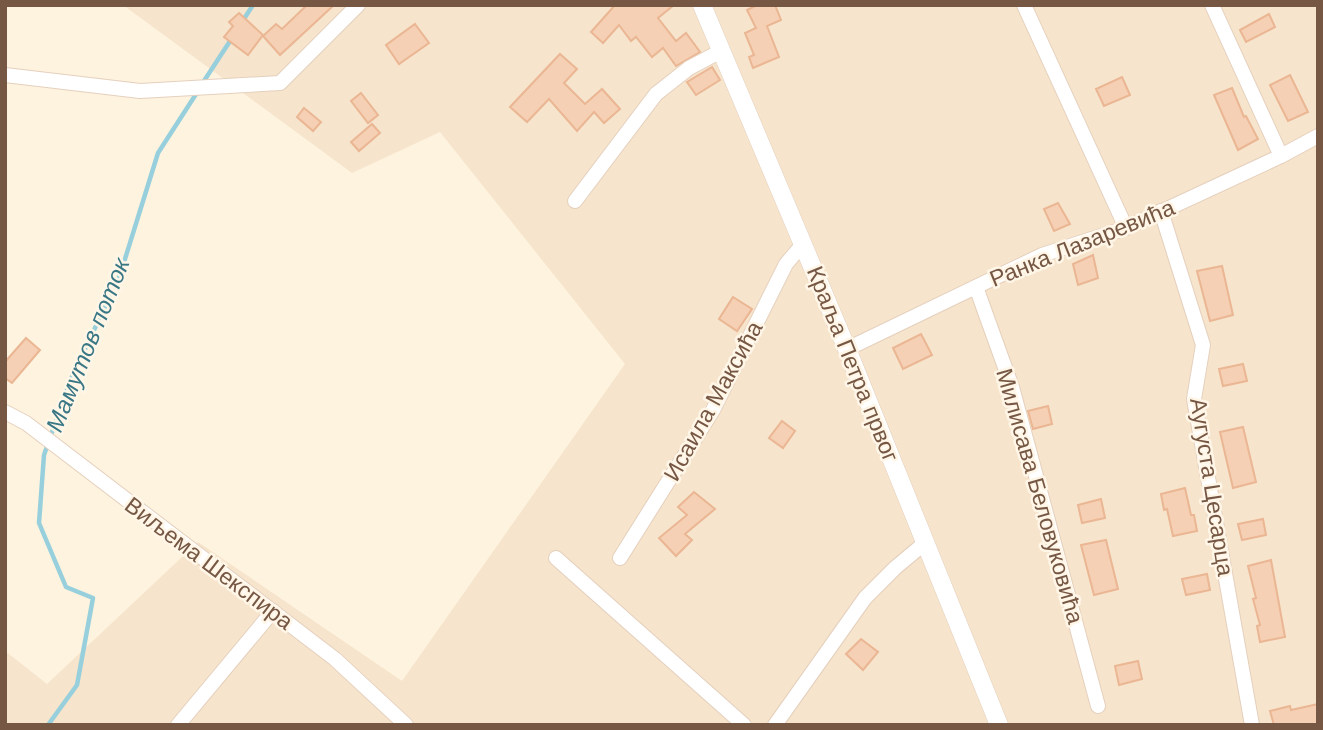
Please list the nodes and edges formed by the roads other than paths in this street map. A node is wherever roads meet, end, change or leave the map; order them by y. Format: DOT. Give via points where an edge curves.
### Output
graph roads {
  1 [pos="358,5"];
  2 [pos="702,5"];
  3 [pos="1024,5"];
  4 [pos="1212,5"];
  5 [pos="721,51"];
  6 [pos="5,75"];
  7 [pos="1318,136"];
  8 [pos="1281,156"];
  9 [pos="575,201"];
  10 [pos="1161,211"];
  11 [pos="1126,229"];
  12 [pos="803,244"];
  13 [pos="975,287"];
  14 [pos="847,349"];
  15 [pos="5,412"];
  16 [pos="926,542"];
  17 [pos="556,558"];
  18 [pos="620,558"];
  19 [pos="273,611"];
  20 [pos="1098,706"];
  21 [pos="178,725"];
  22 [pos="406,725"];
  23 [pos="744,725"];
  24 [pos="775,725"];
  25 [pos="999,725"];
  26 [pos="1252,725"];
  1 -- 6 [label="street" via="280,83 140,90"];
  2 -- 5 [label="street, Краља Петра првог"];
  3 -- 11 [label="street"];
  4 -- 8 [label="street"];
  5 -- 9 [label="street" via="656,94"];
  5 -- 12 [label="street, Краља Петра првог"];
  7 -- 8 [label="street, Ранка Лазаревића"];
  8 -- 10 [label="street, Ранка Лазаревића"];
  10 -- 11 [label="street, Ранка Лазаревића"];
  10 -- 26 [label="street, Аугуста Цесарца" via="1203,345 1194,399"];
  11 -- 13 [label="street, Ранка Лазаревића" via="1042,255"];
  12 -- 14 [label="street, Краља Петра првог"];
  12 -- 18 [label="street, Исаила Максића" via="786,264 713,410"];
  13 -- 14 [label="street, Ранка Лазаревића"];
  13 -- 20 [label="street, Милисава Беловуковића" via="1012,387"];
  14 -- 16 [label="street, Краља Петра првог"];
  15 -- 19 [label="street, Виљема Шекспира" via="26,423"];
  16 -- 24 [label="street" via="865,598"];
  16 -- 25 [label="street, Краља Петра првог"];
  17 -- 23 [label="street"];
  19 -- 21 [label="street"];
  19 -- 22 [label="street, Виљема Шекспира" via="335,659"];
}
